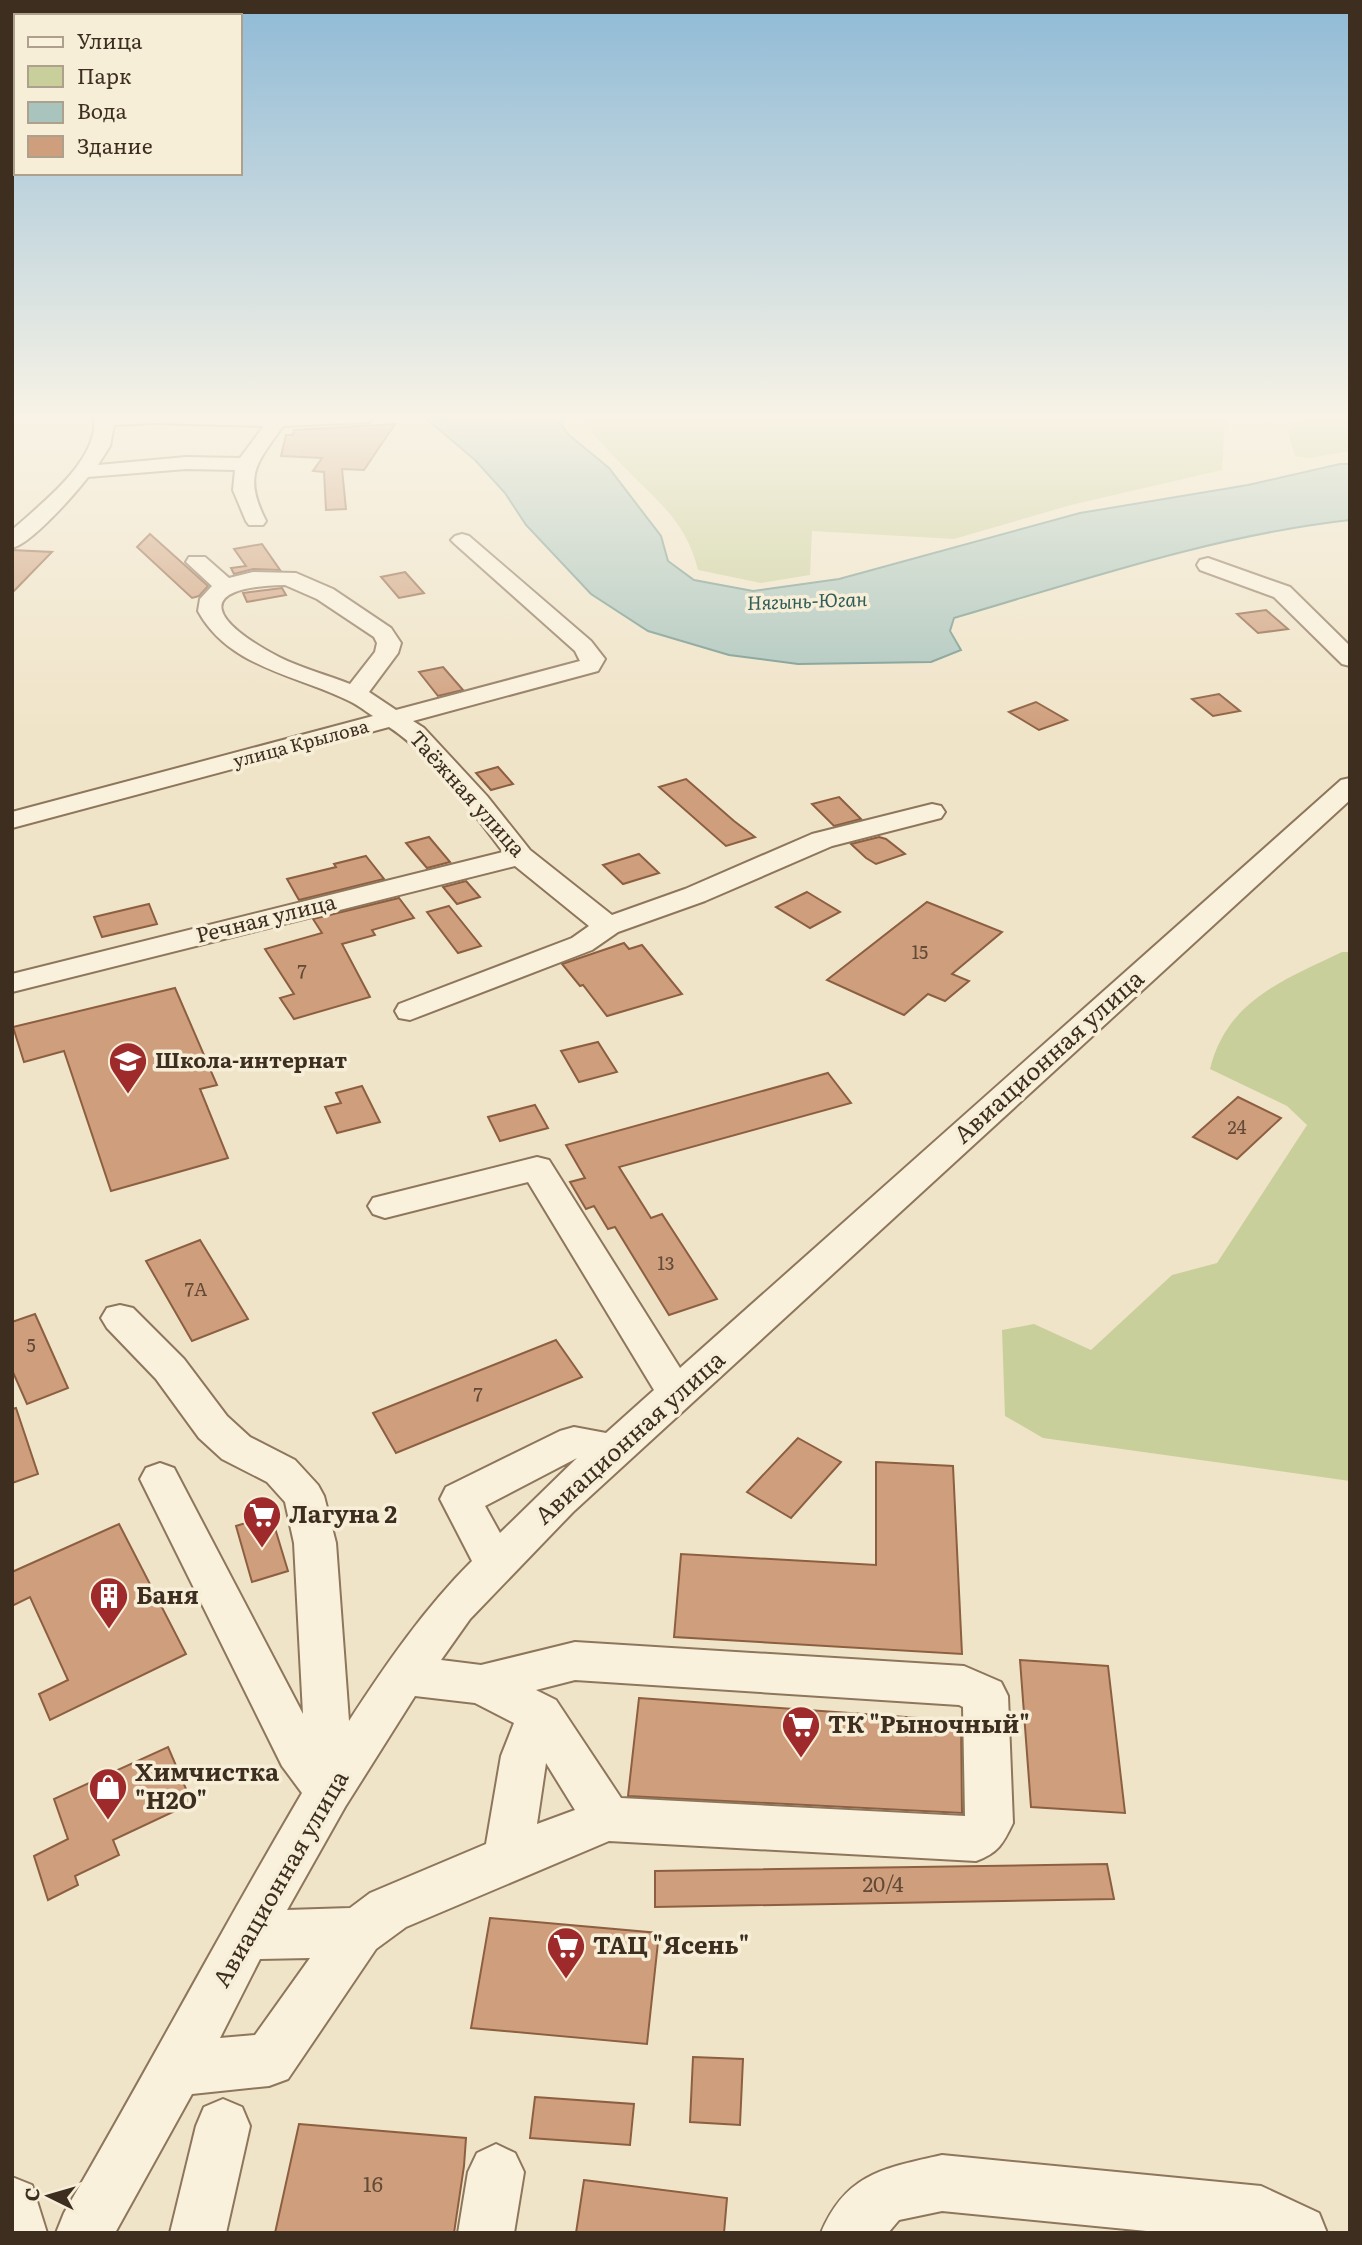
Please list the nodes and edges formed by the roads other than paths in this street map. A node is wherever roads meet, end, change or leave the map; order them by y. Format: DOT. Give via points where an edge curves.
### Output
graph roads {
  1 [pos="34,520"];
  2 [pos="462,540"];
  3 [pos="12,542"];
  4 [pos="197,562"];
  5 [pos="1208,565"];
  6 [pos="225,586"];
  7 [pos="1350,659"];
  8 [pos="355,694"];
  9 [pos="395,719"];
  10 [pos="1350,786"];
  11 [pos="932,812"];
  12 [pos="12,820"];
  13 [pos="520,856"];
  14 [pos="608,926"];
  15 [pos="12,983"];
  16 [pos="411,1012"];
  17 [pos="385,1206"];
  18 [pos="120,1318"];
  19 [pos="676,1394"];
  20 [pos="614,1450"];
  21 [pos="160,1479"];
  22 [pos="494,1563"];
  23 [pos="404,1675"];
  24 [pos="481,1684"];
  25 [pos="540,1714"];
  26 [pos="328,1792"];
  27 [pos="608,1819"];
  28 [pos="508,1858"];
  29 [pos="358,1932"];
  30 [pos="246,1935"];
  31 [pos="177,2069"];
  32 [pos="223,2126"];
  33 [pos="496,2172"];
  34 [pos="12,2204"];
  35 [pos="100,2229"];
  36 [pos="19,2233"];
  37 [pos="198,2233"];
  38 [pos="486,2233"];
  39 [pos="849,2233"];
  40 [pos="1299,2233"];
  1 -- 3 [label="street"];
  2 -- 9 [label="street, улица Крылова" via="593,659 590,666"];
  4 -- 6 [label="street"];
  5 -- 7 [label="street" via="1282,592"];
  6 -- 8 [label="street, Таёжная улица" via="211,599 209,611 217,625 272,663"];
  6 -- 8 [label="street" via="288,578 325,594 383,633 389,643 386,653"];
  8 -- 9 [label="street, Таёжная улица"];
  9 -- 12 [label="street, улица Крылова"];
  9 -- 13 [label="street, Таёжная улица" via="415,733 469,792"];
  10 -- 19 [label="street, Авиационная улица"];
  11 -- 14 [label="street" via="822,840 695,895"];
  13 -- 14 [label="street, Таёжная улица"];
  13 -- 15 [label="street, Речная улица"];
  14 -- 16 [label="street" via="582,944"];
  17 -- 19 [label="street" via="537,1168"];
  18 -- 26 [label="street" via="170,1369 213,1427 236,1448 281,1471 304,1496 315,1543"];
  19 -- 20 [label="street, Авиационная улица"];
  20 -- 22 [label="street, Авиационная улица"];
  20 -- 22 [label="street" via="574,1442 461,1499"];
  21 -- 26 [label="street" via="298,1751"];
  22 -- 23 [label="street, Авиационная улица"];
  23 -- 24 [label="street"];
  23 -- 26 [label="street, Авиационная улица"];
  24 -- 25 [label="street"];
  24 -- 27 [label="street" via="575,1661 964,1686 985,1696 989,1823 976,1839"];
  25 -- 27 [label="street"];
  25 -- 28 [label="street" via="524,1756"];
  26 -- 30 [label="street, Авиационная улица"];
  27 -- 28 [label="street"];
  28 -- 29 [label="street" via="388,1910"];
  29 -- 30 [label="street"];
  29 -- 31 [label="street" via="269,2060"];
  30 -- 31 [label="street, Авиационная улица"];
  31 -- 35 [label="street, Авиационная улица"];
  32 -- 37 [label="street"];
  33 -- 38 [label="street"];
  34 -- 36 [label="street"];
  39 -- 40 [label="street" via="884,2196 942,2183 1261,2214"];
}
